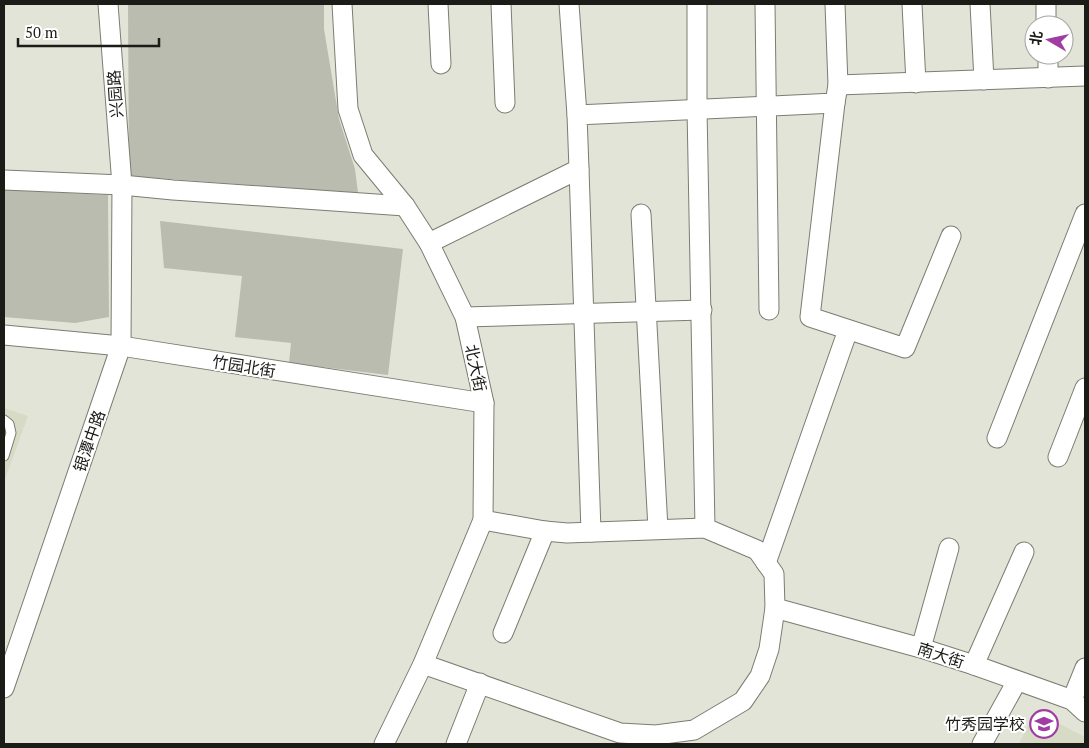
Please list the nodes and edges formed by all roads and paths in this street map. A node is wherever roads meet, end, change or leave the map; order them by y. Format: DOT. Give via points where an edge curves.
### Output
graph roads {
  1 [pos="108,4"];
  2 [pos="342,4"];
  3 [pos="438,4"];
  4 [pos="501,4"];
  5 [pos="569,4"];
  6 [pos="697,4"];
  7 [pos="765,4"];
  8 [pos="836,4"];
  9 [pos="912,4"];
  10 [pos="980,4"];
  11 [pos="441,64"];
  12 [pos="1048,65"];
  13 [pos="1085,76"];
  14 [pos="1048,78"];
  15 [pos="984,80"];
  16 [pos="916,82"];
  17 [pos="837,94"];
  18 [pos="505,103"];
  19 [pos="767,106"];
  20 [pos="697,109"];
  21 [pos="577,115"];
  22 [pos="579,169"];
  23 [pos="4,180"];
  24 [pos="122,185"];
  25 [pos="405,206"];
  26 [pos="641,214"];
  27 [pos="1085,214"];
  28 [pos="951,236"];
  29 [pos="430,243"];
  30 [pos="702,310"];
  31 [pos="769,310"];
  32 [pos="646,312"];
  33 [pos="583,314"];
  34 [pos="465,317"];
  35 [pos="848,330"];
  36 [pos="4,334"];
  37 [pos="121,346"];
  38 [pos="1085,388"];
  39 [pos="484,403"];
  40 [pos="4,420"];
  41 [pos="997,438"];
  42 [pos="4,456"];
  43 [pos="1058,458"];
  44 [pos="483,520"];
  45 [pos="705,528"];
  46 [pos="658,529"];
  47 [pos="545,531"];
  48 [pos="591,532"];
  49 [pos="949,548"];
  50 [pos="1024,552"];
  51 [pos="766,563"];
  52 [pos="775,608"];
  53 [pos="503,633"];
  54 [pos="921,648"];
  55 [pos="423,664"];
  56 [pos="974,665"];
  57 [pos="1085,668"];
  58 [pos="1017,681"];
  59 [pos="480,684"];
  60 [pos="4,688"];
  61 [pos="1079,706"];
  62 [pos="693,737"];
  63 [pos="618,739"];
  64 [pos="384,744"];
  65 [pos="456,744"];
  66 [pos="982,744"];
  1 -- 24 [label="street, 兴园路"];
  2 -- 25 [label="street, 北大街" via="348,109 363,155"];
  3 -- 11 [label="street"];
  4 -- 18 [label="street"];
  5 -- 21 [label="street"];
  6 -- 20 [label="street"];
  7 -- 19 [label="street"];
  8 -- 17 [label="street"];
  9 -- 16 [label="street"];
  10 -- 15 [label="street"];
  12 -- 14 [label="street"];
  13 -- 14 [label="street"];
  14 -- 15 [label="street"];
  15 -- 16 [label="street"];
  16 -- 17 [label="street"];
  17 -- 19 [label="street"];
  17 -- 35 [label="street" via="810,318"];
  19 -- 20 [label="street"];
  19 -- 31 [label="street"];
  20 -- 21 [label="street"];
  20 -- 30 [label="street"];
  21 -- 22 [label="street"];
  22 -- 29 [label="street"];
  22 -- 33 [label="street"];
  23 -- 24 [label="street"];
  24 -- 25 [label="street"];
  24 -- 37 [label="street, 银潭中路"];
  25 -- 29 [label="street, 北大街"];
  26 -- 32 [label="street"];
  27 -- 41 [label="street"];
  28 -- 35 [label="street" via="905,348"];
  29 -- 34 [label="street, 北大街"];
  30 -- 32 [label="street"];
  30 -- 45 [label="street"];
  32 -- 33 [label="street"];
  32 -- 46 [label="street"];
  33 -- 34 [label="street"];
  33 -- 48 [label="street"];
  34 -- 39 [label="street, 北大街"];
  35 -- 51 [label="street"];
  36 -- 37 [label="street, 竹园北街"];
  37 -- 39 [label="street, 竹园北街"];
  37 -- 60 [label="street, 银潭中路"];
  38 -- 43 [label="street"];
  39 -- 44 [label="street, 北大街"];
  40 -- 42 [label="lane" via="9,424 11,433"];
  44 -- 47 [label="street"];
  44 -- 55 [label="street, 北大街"];
  45 -- 46 [label="street"];
  45 -- 51 [label="street" via="757,550"];
  46 -- 48 [label="street"];
  47 -- 48 [label="street" via="567,534"];
  47 -- 53 [label="street"];
  49 -- 54 [label="street"];
  50 -- 56 [label="street"];
  51 -- 52 [label="street" via="774,574"];
  52 -- 54 [label="street, 南大街"];
  52 -- 62 [label="street" via="760,676 742,701"];
  54 -- 56 [label="street, 南大街"];
  55 -- 59 [label="street"];
  55 -- 64 [label="street, 北大街"];
  56 -- 58 [label="street, 南大街"];
  57 -- 61 [label="street, 南大街"];
  58 -- 61 [label="street, 南大街"];
  58 -- 66 [label="street"];
  59 -- 63 [label="street"];
  59 -- 65 [label="street"];
  62 -- 63 [label="street" via="656,735"];
}
